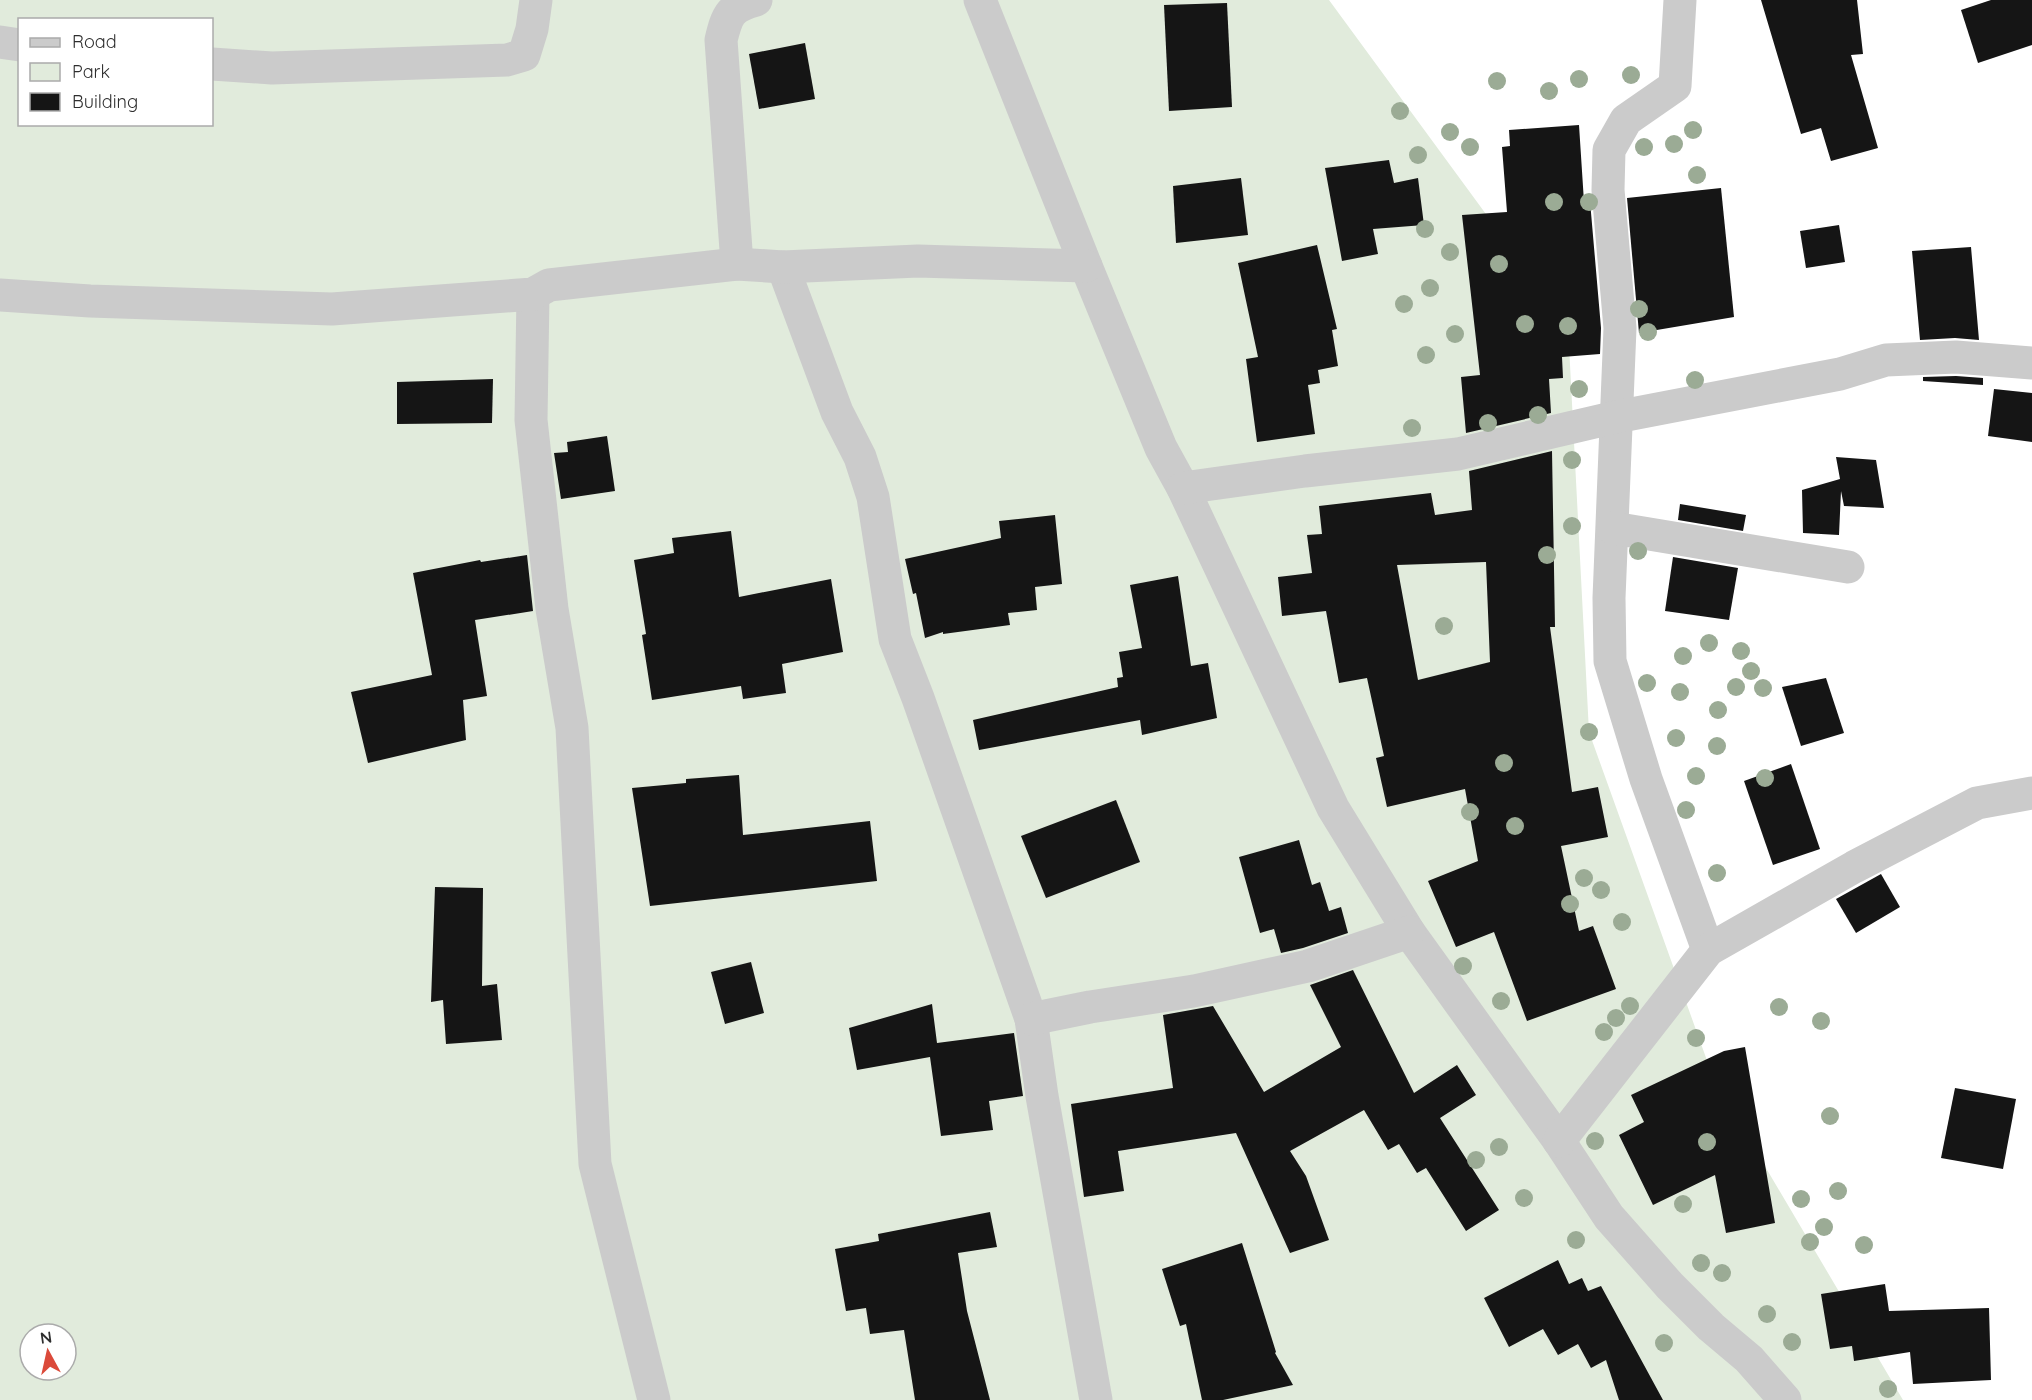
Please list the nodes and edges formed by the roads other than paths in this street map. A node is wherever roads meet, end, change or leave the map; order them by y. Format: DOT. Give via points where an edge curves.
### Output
graph roads {
  1 [pos="537,0"];
  2 [pos="756,0"];
  3 [pos="980,0"];
  4 [pos="1680,0"];
  5 [pos="0,42"];
  6 [pos="18,45"];
  7 [pos="213,64"];
  8 [pos="737,264"];
  9 [pos="1086,266"];
  10 [pos="783,267"];
  11 [pos="533,294"];
  12 [pos="0,295"];
  13 [pos="2032,363"];
  14 [pos="1616,417"];
  15 [pos="1182,488"];
  16 [pos="1613,528"];
  17 [pos="1848,567"];
  18 [pos="2032,793"];
  19 [pos="1409,932"];
  20 [pos="1708,950"];
  21 [pos="1031,1019"];
  22 [pos="1559,1141"];
  23 [pos="654,1400"];
  24 [pos="1096,1400"];
  25 [pos="1785,1400"];
  1 -- 7 [label="street" via="524,55 507,60 272,68"];
  2 -- 8 [label="street" via="732,10 721,40"];
  3 -- 9 [label="street"];
  4 -- 14 [label="street" via="1675,86 1626,120 1609,150 1608,190 1620,328"];
  5 -- 6 [label="street"];
  8 -- 10 [label="street"];
  8 -- 11 [label="street" via="549,285"];
  9 -- 10 [label="street" via="918,261"];
  9 -- 15 [label="street" via="1161,448"];
  10 -- 21 [label="street" via="837,412 860,457 873,497 895,639"];
  11 -- 12 [label="street" via="332,309"];
  11 -- 23 [label="street" via="531,420 552,609 572,728 595,1164"];
  13 -- 14 [label="street" via="1956,357 1886,360 1840,374"];
  14 -- 15 [label="street" via="1458,454"];
  14 -- 16 [label="street"];
  15 -- 19 [label="street" via="1333,808"];
  16 -- 17 [label="street"];
  16 -- 20 [label="street" via="1610,661 1646,779"];
  18 -- 20 [label="street" via="1977,803"];
  19 -- 21 [label="street" via="1308,966 1194,991"];
  19 -- 22 [label="street"];
  20 -- 22 [label="street"];
  21 -- 24 [label="street"];
  22 -- 25 [label="street" via="1616,1225 1670,1286 1711,1328 1749,1359"];
}
